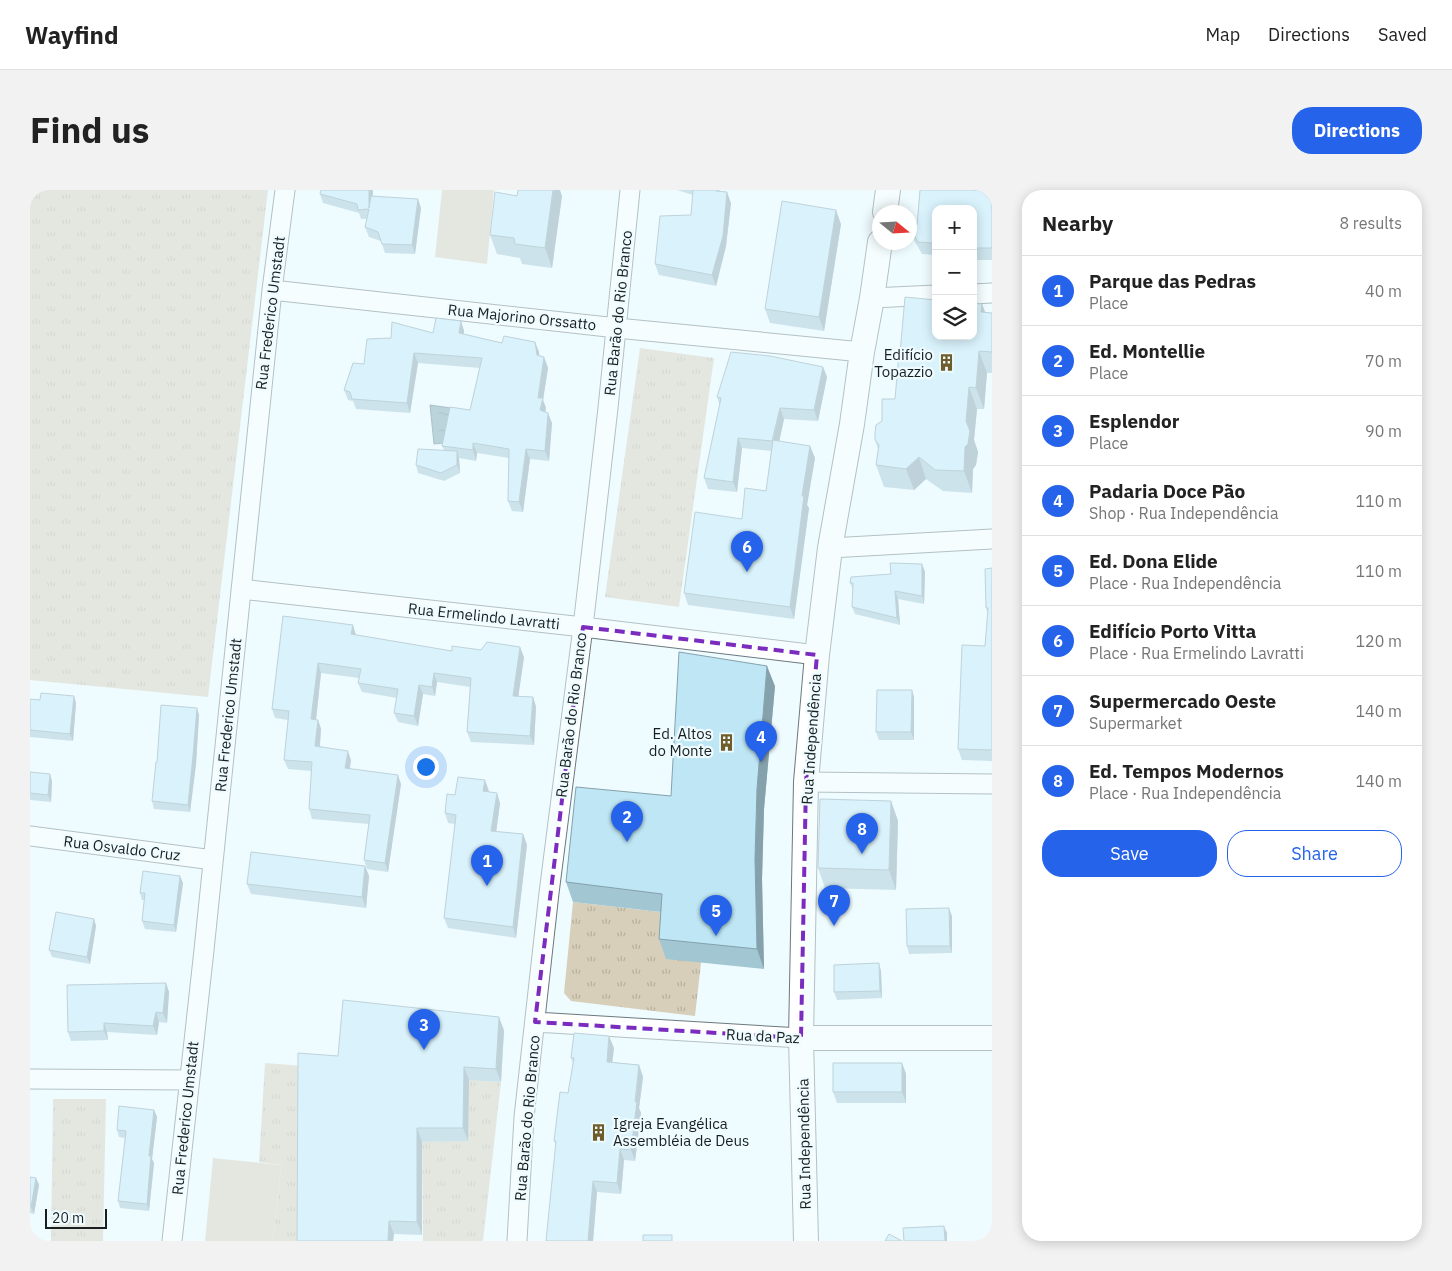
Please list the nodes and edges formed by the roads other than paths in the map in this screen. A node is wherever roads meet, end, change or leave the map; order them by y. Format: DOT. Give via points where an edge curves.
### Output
graph roads {
  1 [pos="285,190"];
  2 [pos="630,190"];
  3 [pos="888,190"];
  4 [pos="885,205"];
  5 [pos="879,250"];
  6 [pos="272,290"];
  7 [pos="992,293"];
  8 [pos="977,294"];
  9 [pos="932,295"];
  10 [pos="872,298"];
  11 [pos="617,328"];
  12 [pos="862,352"];
  13 [pos="992,539"];
  14 [pos="830,548"];
  15 [pos="241,589"];
  16 [pos="582,627"];
  17 [pos="817,656"];
  18 [pos="806,782"];
  19 [pos="992,784"];
  20 [pos="30,836"];
  21 [pos="213,860"];
  22 [pos="535,1022"];
  23 [pos="801,1038"];
  24 [pos="992,1038"];
  25 [pos="30,1079"];
  26 [pos="190,1080"];
  27 [pos="172,1241"];
  28 [pos="517,1241"];
  29 [pos="806,1241"];
  1 -- 6 [label="street, Rua Frederico Umstadt"];
  2 -- 11 [label="street, Rua Barão do Rio Branco"];
  3 -- 4 [label="street"];
  5 -- 10 [label="street, Rua Independência"];
  6 -- 11 [label="street, Rua Majorino Orssatto"];
  6 -- 15 [label="street, Rua Frederico Umstadt"];
  7 -- 8 [label="street"];
  9 -- 10 [label="street"];
  10 -- 12 [label="street, Rua Independência"];
  11 -- 12 [label="street, Rua Majorino Orssatto"];
  11 -- 16 [label="street, Rua Barão do Rio Branco"];
  12 -- 14 [label="street, Rua Independência"];
  13 -- 14 [label="street"];
  14 -- 17 [label="street, Rua Independência"];
  15 -- 16 [label="street, Rua Ermelindo Lavratti"];
  15 -- 21 [label="street, Rua Frederico Umstadt"];
  16 -- 17 [label="street, Rua Ermelindo Lavratti"];
  16 -- 22 [label="street, Rua Barão do Rio Branco"];
  17 -- 18 [label="street, Rua Independência"];
  18 -- 19 [label="street"];
  18 -- 23 [label="street, Rua Independência"];
  20 -- 21 [label="street, Rua Osvaldo Cruz"];
  21 -- 26 [label="street, Rua Frederico Umstadt"];
  22 -- 23 [label="street, Rua da Paz"];
  22 -- 28 [label="street, Rua Barão do Rio Branco" via="524,1117"];
  23 -- 24 [label="street, Rua da Paz"];
  23 -- 29 [label="street, Rua Independência"];
  25 -- 26 [label="street"];
  26 -- 27 [label="street, Rua Frederico Umstadt"];
}
